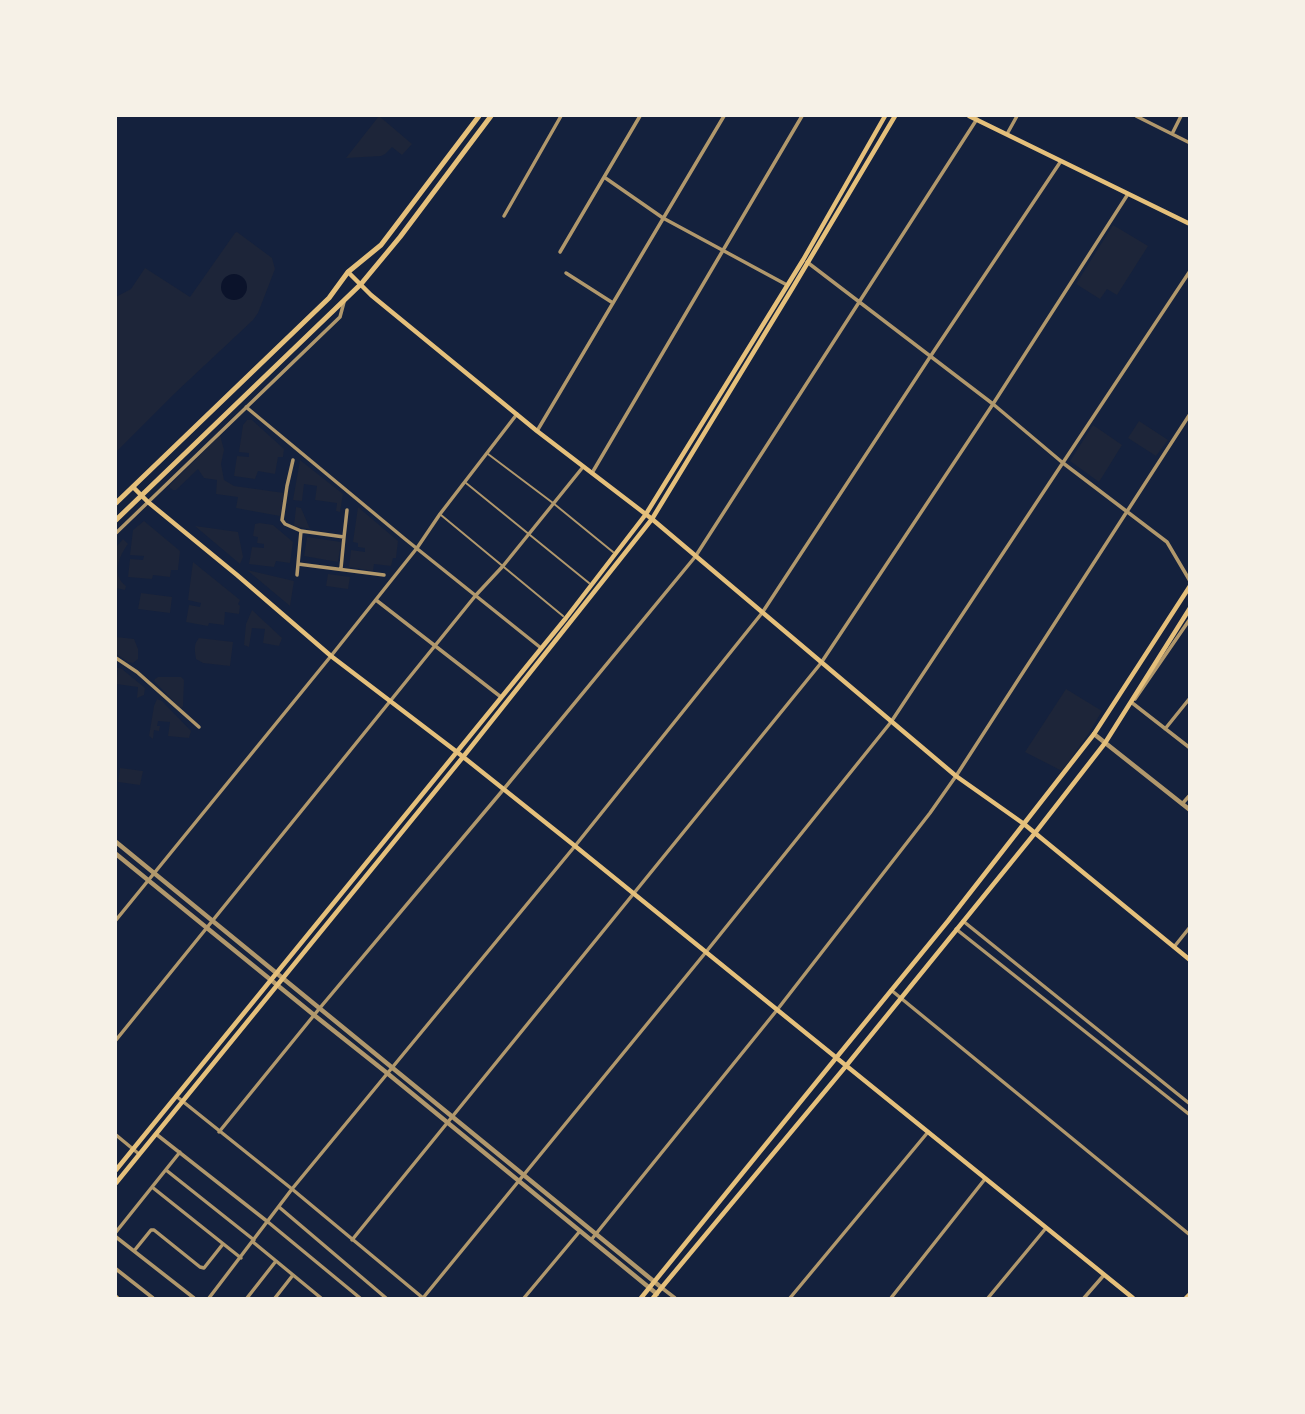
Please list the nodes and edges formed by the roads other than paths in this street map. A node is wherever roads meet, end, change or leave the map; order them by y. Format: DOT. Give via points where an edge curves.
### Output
graph roads {
  1 [pos="479,116"];
  2 [pos="491,116"];
  3 [pos="561,116"];
  4 [pos="640,116"];
  5 [pos="724,116"];
  6 [pos="802,116"];
  7 [pos="885,116"];
  8 [pos="895,116"];
  9 [pos="969,116"];
  10 [pos="1017,116"];
  11 [pos="1136,116"];
  12 [pos="1181,116"];
  13 [pos="977,119"];
  14 [pos="1007,134"];
  15 [pos="1172,134"];
  16 [pos="1189,143"];
  17 [pos="1061,161"];
  18 [pos="604,177"];
  19 [pos="1128,194"];
  20 [pos="504,216"];
  21 [pos="663,218"];
  22 [pos="1189,224"];
  23 [pos="723,250"];
  24 [pos="560,252"];
  25 [pos="805,261"];
  26 [pos="1189,271"];
  27 [pos="348,272"];
  28 [pos="566,273"];
  29 [pos="361,284"];
  30 [pos="787,285"];
  31 [pos="334,290"];
  32 [pos="344,300"];
  33 [pos="858,302"];
  34 [pos="613,303"];
  35 [pos="930,357"];
  36 [pos="993,404"];
  37 [pos="246,407"];
  38 [pos="517,414"];
  39 [pos="1189,414"];
  40 [pos="537,431"];
  41 [pos="487,453"];
  42 [pos="293,460"];
  43 [pos="1063,463"];
  44 [pos="583,467"];
  45 [pos="592,474"];
  46 [pos="465,482"];
  47 [pos="133,486"];
  48 [pos="141,495"];
  49 [pos="148,502"];
  50 [pos="116,503"];
  51 [pos="554,503"];
  52 [pos="347,510"];
  53 [pos="1126,512"];
  54 [pos="440,514"];
  55 [pos="646,514"];
  56 [pos="652,519"];
  57 [pos="116,520"];
  58 [pos="301,531"];
  59 [pos="116,533"];
  60 [pos="528,534"];
  61 [pos="344,537"];
  62 [pos="417,548"];
  63 [pos="615,554"];
  64 [pos="695,557"];
  65 [pos="298,564"];
  66 [pos="503,566"];
  67 [pos="341,569"];
  68 [pos="297,575"];
  69 [pos="384,575"];
  70 [pos="1189,583"];
  71 [pos="592,585"];
  72 [pos="476,595"];
  73 [pos="376,600"];
  74 [pos="1189,608"];
  75 [pos="762,613"];
  76 [pos="566,618"];
  77 [pos="1189,619"];
  78 [pos="436,646"];
  79 [pos="541,648"];
  80 [pos="331,656"];
  81 [pos="116,658"];
  82 [pos="821,663"];
  83 [pos="501,697"];
  84 [pos="1189,698"];
  85 [pos="391,701"];
  86 [pos="1131,702"];
  87 [pos="1185,704"];
  88 [pos="1189,708"];
  89 [pos="891,722"];
  90 [pos="199,727"];
  91 [pos="1165,729"];
  92 [pos="1094,734"];
  93 [pos="1105,743"];
  94 [pos="1189,748"];
  95 [pos="457,752"];
  96 [pos="463,757"];
  97 [pos="956,776"];
  98 [pos="503,790"];
  99 [pos="1189,795"];
  100 [pos="1182,804"];
  101 [pos="1189,810"];
  102 [pos="1024,824"];
  103 [pos="1035,833"];
  104 [pos="116,842"];
  105 [pos="575,846"];
  106 [pos="116,854"];
  107 [pos="153,873"];
  108 [pos="148,880"];
  109 [pos="634,894"];
  110 [pos="116,920"];
  111 [pos="963,921"];
  112 [pos="211,922"];
  113 [pos="1189,927"];
  114 [pos="206,928"];
  115 [pos="957,929"];
  116 [pos="1174,947"];
  117 [pos="706,952"];
  118 [pos="1189,960"];
  119 [pos="275,973"];
  120 [pos="270,979"];
  121 [pos="282,979"];
  122 [pos="277,985"];
  123 [pos="891,990"];
  124 [pos="901,998"];
  125 [pos="319,1009"];
  126 [pos="777,1010"];
  127 [pos="314,1015"];
  128 [pos="116,1040"];
  129 [pos="836,1058"];
  130 [pos="846,1066"];
  131 [pos="392,1067"];
  132 [pos="387,1073"];
  133 [pos="176,1097"];
  134 [pos="182,1102"];
  135 [pos="1189,1104"];
  136 [pos="1189,1115"];
  137 [pos="452,1117"];
  138 [pos="447,1123"];
  139 [pos="219,1132"];
  140 [pos="928,1132"];
  141 [pos="156,1134"];
  142 [pos="116,1135"];
  143 [pos="133,1149"];
  144 [pos="180,1152"];
  145 [pos="139,1154"];
  146 [pos="116,1170"];
  147 [pos="166,1170"];
  148 [pos="524,1175"];
  149 [pos="985,1179"];
  150 [pos="519,1182"];
  151 [pos="116,1183"];
  152 [pos="152,1187"];
  153 [pos="292,1189"];
  154 [pos="279,1207"];
  155 [pos="268,1222"];
  156 [pos="1046,1228"];
  157 [pos="580,1231"];
  158 [pos="595,1234"];
  159 [pos="116,1235"];
  160 [pos="1189,1235"];
  161 [pos="352,1240"];
  162 [pos="591,1240"];
  163 [pos="254,1241"];
  164 [pos="223,1244"];
  165 [pos="134,1251"];
  166 [pos="241,1258"];
  167 [pos="276,1261"];
  168 [pos="116,1269"];
  169 [pos="293,1275"];
  170 [pos="1104,1275"];
  171 [pos="654,1282"];
  172 [pos="650,1288"];
  173 [pos="662,1288"];
  174 [pos="657,1294"];
  175 [pos="1189,1294"];
  176 [pos="278,1297"];
  177 [pos="153,1298"];
  178 [pos="194,1298"];
  179 [pos="209,1298"];
  180 [pos="247,1298"];
  181 [pos="321,1298"];
  182 [pos="360,1298"];
  183 [pos="386,1298"];
  184 [pos="423,1298"];
  185 [pos="524,1298"];
  186 [pos="641,1298"];
  187 [pos="653,1298"];
  188 [pos="663,1298"];
  189 [pos="675,1298"];
  190 [pos="790,1298"];
  191 [pos="891,1298"];
  192 [pos="988,1298"];
  193 [pos="1084,1298"];
  194 [pos="1133,1298"];
  195 [pos="1186,1298"];
  1 -- 27 [label="main road" via="379,247"];
  2 -- 29 [label="main road"];
  3 -- 20 [label="street"];
  4 -- 18 [label="street"];
  5 -- 21 [label="street"];
  6 -- 23 [label="street"];
  7 -- 25 [label="main road"];
  8 -- 25 [label="main road"];
  9 -- 13 [label="main road"];
  10 -- 14 [label="street"];
  11 -- 15 [label="street"];
  12 -- 15 [label="street"];
  13 -- 14 [label="main road"];
  13 -- 33 [label="street"];
  14 -- 17 [label="main road"];
  15 -- 16 [label="street"];
  17 -- 19 [label="main road"];
  17 -- 35 [label="street"];
  18 -- 21 [label="street"];
  18 -- 24 [label="street"];
  19 -- 22 [label="main road"];
  19 -- 36 [label="street"];
  21 -- 23 [label="street"];
  21 -- 34 [label="street"];
  23 -- 30 [label="street"];
  23 -- 45 [label="street"];
  25 -- 30 [label="main road"];
  25 -- 33 [label="street"];
  25 -- 56 [label="main road"];
  26 -- 43 [label="street"];
  27 -- 29 [label="main road"];
  27 -- 31 [label="main road"];
  28 -- 34 [label="street"];
  29 -- 32 [label="main road"];
  29 -- 38 [label="main road"];
  30 -- 55 [label="main road"];
  31 -- 32 [label="main road"];
  31 -- 47 [label="main road"];
  32 -- 37 [label="street" via="340,317"];
  32 -- 48 [label="main road"];
  33 -- 35 [label="street"];
  33 -- 64 [label="street"];
  34 -- 40 [label="street"];
  35 -- 36 [label="street"];
  35 -- 75 [label="street"];
  36 -- 43 [label="street"];
  36 -- 82 [label="street"];
  37 -- 49 [label="street"];
  37 -- 62 [label="street"];
  38 -- 40 [label="main road"];
  38 -- 41 [label="street"];
  39 -- 53 [label="street"];
  40 -- 44 [label="main road"];
  41 -- 46 [label="street"];
  41 -- 51 [label="lane"];
  42 -- 58 [label="street" via="282,520"];
  43 -- 53 [label="street"];
  43 -- 89 [label="street"];
  44 -- 45 [label="main road"];
  44 -- 51 [label="street"];
  45 -- 55 [label="main road"];
  46 -- 54 [label="street"];
  46 -- 60 [label="lane"];
  47 -- 48 [label="main road"];
  47 -- 50 [label="main road"];
  48 -- 49 [label="main road"];
  48 -- 57 [label="main road"];
  49 -- 59 [label="street"];
  49 -- 80 [label="main road"];
  51 -- 60 [label="street"];
  51 -- 63 [label="lane"];
  52 -- 61 [label="street"];
  53 -- 70 [label="street" via="1167,542"];
  53 -- 97 [label="street"];
  54 -- 62 [label="street"];
  54 -- 66 [label="lane"];
  55 -- 56 [label="main road"];
  55 -- 63 [label="main road"];
  56 -- 64 [label="main road"];
  56 -- 96 [label="main road"];
  58 -- 61 [label="street"];
  58 -- 65 [label="street"];
  60 -- 66 [label="street"];
  60 -- 71 [label="lane"];
  61 -- 67 [label="street"];
  62 -- 72 [label="street"];
  62 -- 73 [label="street"];
  63 -- 71 [label="main road"];
  64 -- 75 [label="main road"];
  64 -- 98 [label="street"];
  65 -- 67 [label="street"];
  65 -- 68 [label="street"];
  66 -- 72 [label="street"];
  66 -- 76 [label="lane"];
  67 -- 69 [label="street"];
  70 -- 92 [label="main road"];
  71 -- 76 [label="main road"];
  72 -- 78 [label="street"];
  72 -- 79 [label="street"];
  73 -- 78 [label="street"];
  73 -- 80 [label="street"];
  74 -- 86 [label="main road"];
  75 -- 82 [label="main road"];
  75 -- 105 [label="street"];
  76 -- 79 [label="main road"];
  77 -- 86 [label="street"];
  78 -- 83 [label="street"];
  78 -- 85 [label="street"];
  79 -- 83 [label="main road"];
  80 -- 85 [label="main road"];
  80 -- 107 [label="street"];
  81 -- 90 [label="street"];
  82 -- 89 [label="main road"];
  82 -- 109 [label="street"];
  83 -- 95 [label="main road"];
  84 -- 87 [label="street"];
  85 -- 95 [label="main road"];
  85 -- 112 [label="street"];
  86 -- 91 [label="street"];
  86 -- 93 [label="main road"];
  87 -- 88 [label="street"];
  87 -- 91 [label="street"];
  89 -- 97 [label="main road"];
  89 -- 117 [label="street"];
  91 -- 94 [label="street"];
  92 -- 93 [label="street"];
  92 -- 102 [label="main road"];
  93 -- 100 [label="street"];
  93 -- 103 [label="main road"];
  95 -- 96 [label="main road"];
  95 -- 119 [label="main road"];
  96 -- 98 [label="main road"];
  96 -- 121 [label="main road"];
  97 -- 102 [label="main road"];
  97 -- 126 [label="street"];
  98 -- 105 [label="main road"];
  98 -- 125 [label="street"];
  99 -- 100 [label="street"];
  100 -- 101 [label="street"];
  102 -- 103 [label="main road"];
  102 -- 123 [label="main road"];
  103 -- 111 [label="main road"];
  103 -- 116 [label="main road"];
  104 -- 107 [label="street"];
  105 -- 109 [label="main road"];
  105 -- 131 [label="street"];
  106 -- 108 [label="street"];
  107 -- 108 [label="street"];
  107 -- 112 [label="street"];
  108 -- 110 [label="street"];
  108 -- 114 [label="street"];
  109 -- 117 [label="main road"];
  109 -- 137 [label="street"];
  111 -- 115 [label="main road"];
  111 -- 135 [label="street"];
  112 -- 114 [label="street"];
  112 -- 119 [label="street"];
  113 -- 116 [label="street"];
  114 -- 120 [label="street"];
  114 -- 128 [label="street"];
  115 -- 124 [label="main road"];
  115 -- 136 [label="street"];
  116 -- 118 [label="main road"];
  117 -- 126 [label="main road"];
  117 -- 148 [label="street"];
  119 -- 120 [label="main road"];
  119 -- 121 [label="street"];
  120 -- 122 [label="street"];
  120 -- 133 [label="main road"];
  121 -- 122 [label="main road"];
  121 -- 125 [label="street"];
  122 -- 127 [label="street"];
  122 -- 134 [label="main road"];
  123 -- 124 [label="street"];
  123 -- 129 [label="main road"];
  124 -- 130 [label="main road"];
  124 -- 160 [label="street"];
  125 -- 127 [label="street"];
  125 -- 131 [label="street"];
  126 -- 129 [label="main road"];
  126 -- 158 [label="street"];
  127 -- 132 [label="street"];
  127 -- 139 [label="street"];
  129 -- 130 [label="main road"];
  129 -- 171 [label="main road"];
  130 -- 140 [label="main road"];
  130 -- 173 [label="main road"];
  131 -- 132 [label="street"];
  131 -- 137 [label="street"];
  132 -- 138 [label="street"];
  132 -- 153 [label="street"];
  133 -- 134 [label="street"];
  133 -- 143 [label="main road"];
  134 -- 139 [label="street"];
  134 -- 141 [label="main road"];
  137 -- 138 [label="street"];
  137 -- 148 [label="street"];
  138 -- 150 [label="street"];
  138 -- 161 [label="street"];
  139 -- 153 [label="street"];
  140 -- 149 [label="main road"];
  140 -- 190 [label="street"];
  141 -- 144 [label="street"];
  141 -- 145 [label="main road"];
  142 -- 143 [label="street"];
  143 -- 145 [label="street"];
  143 -- 146 [label="main road"];
  144 -- 147 [label="street"];
  144 -- 155 [label="street"];
  145 -- 151 [label="main road"];
  147 -- 152 [label="street"];
  147 -- 163 [label="street"];
  148 -- 150 [label="street"];
  148 -- 158 [label="street"];
  149 -- 156 [label="main road"];
  149 -- 191 [label="street"];
  150 -- 157 [label="street"];
  150 -- 184 [label="street"];
  152 -- 159 [label="street"];
  152 -- 164 [label="street"];
  153 -- 154 [label="street"];
  153 -- 161 [label="street"];
  154 -- 155 [label="street"];
  154 -- 183 [label="street"];
  155 -- 163 [label="street"];
  155 -- 182 [label="street"];
  156 -- 170 [label="main road"];
  156 -- 192 [label="street"];
  157 -- 162 [label="street"];
  157 -- 185 [label="street"];
  158 -- 162 [label="street"];
  158 -- 171 [label="street"];
  159 -- 165 [label="street"];
  161 -- 184 [label="street"];
  162 -- 172 [label="street"];
  163 -- 166 [label="street"];
  163 -- 167 [label="street"];
  164 -- 165 [label="street" via="204,1268 154,1230"];
  164 -- 166 [label="street"];
  165 -- 178 [label="street"];
  166 -- 179 [label="street"];
  167 -- 169 [label="street"];
  167 -- 180 [label="street"];
  168 -- 177 [label="street"];
  169 -- 176 [label="street"];
  169 -- 181 [label="street"];
  170 -- 193 [label="street"];
  170 -- 194 [label="main road"];
  171 -- 172 [label="main road"];
  171 -- 173 [label="street"];
  172 -- 174 [label="street"];
  172 -- 186 [label="main road"];
  173 -- 174 [label="main road"];
  173 -- 189 [label="street"];
  174 -- 187 [label="main road"];
  174 -- 188 [label="street"];
  175 -- 195 [label="main road"];
}
